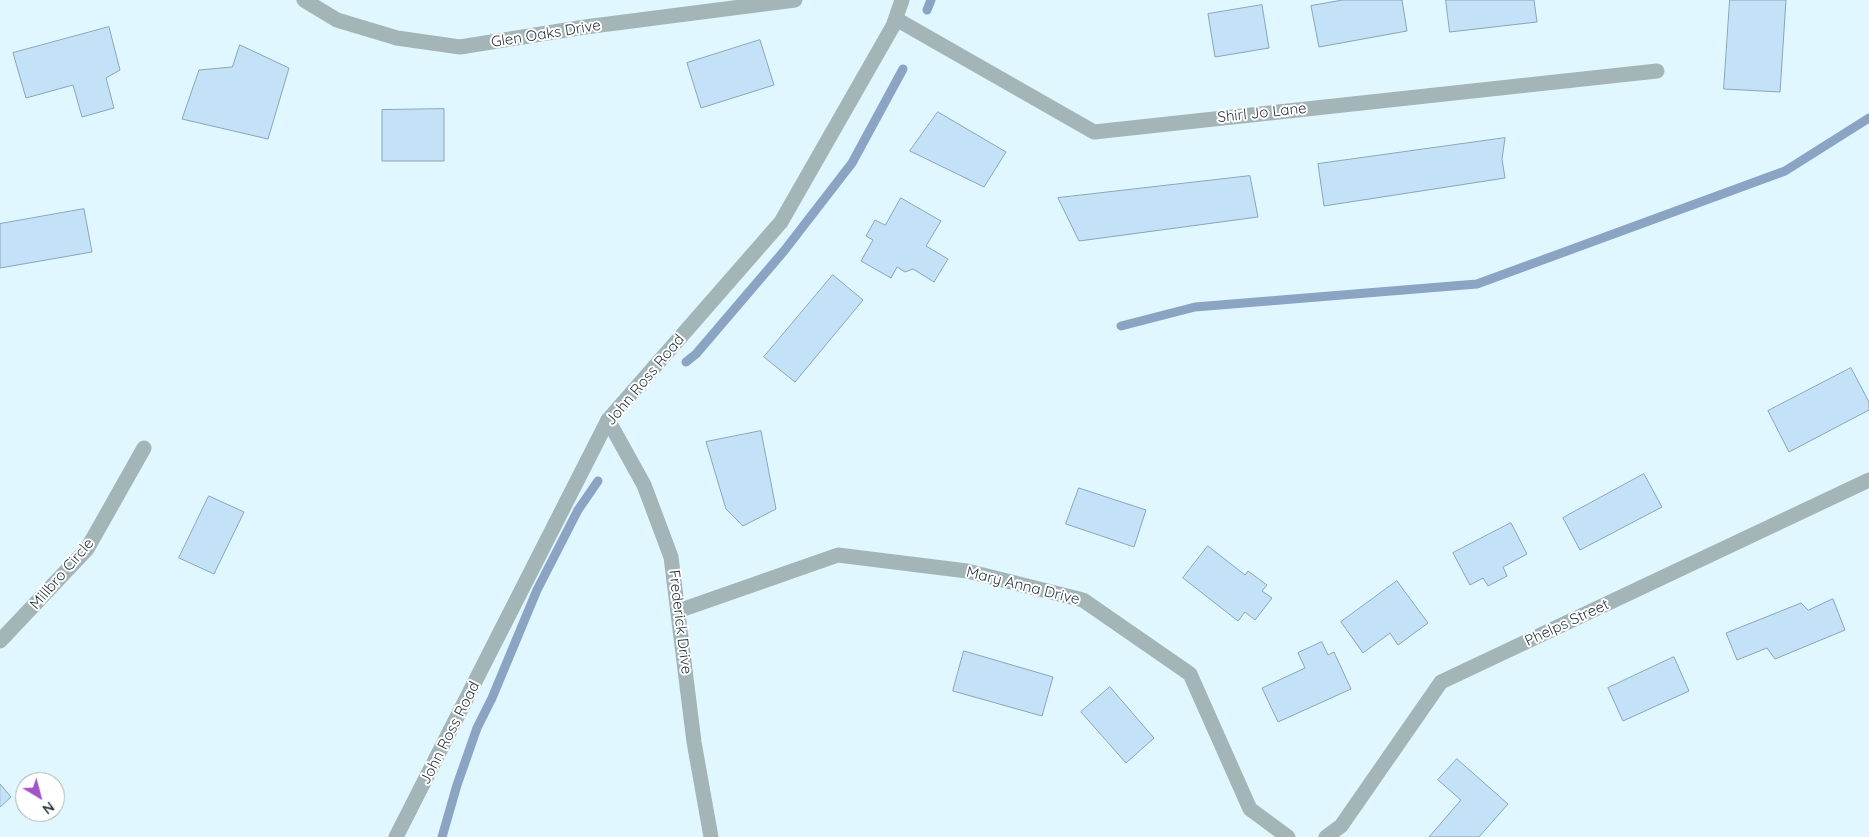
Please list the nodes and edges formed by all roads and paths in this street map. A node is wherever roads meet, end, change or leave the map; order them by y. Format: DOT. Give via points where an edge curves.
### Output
graph roads {
  1 [pos="304,0"];
  2 [pos="795,0"];
  3 [pos="902,0"];
  4 [pos="896,19"];
  5 [pos="1657,71"];
  6 [pos="608,420"];
  7 [pos="144,448"];
  8 [pos="1869,480"];
  9 [pos="678,611"];
  10 [pos="0,641"];
  11 [pos="396,837"];
  12 [pos="712,837"];
  13 [pos="1288,837"];
  14 [pos="1326,837"];
  1 -- 2 [label="street, Glen Oaks Drive" via="337,20 397,38 460,47"];
  3 -- 4 [label="street, John Ross Road"];
  4 -- 5 [label="street, Shirl Jo Lane" via="1094,132"];
  4 -- 6 [label="street, John Ross Road" via="781,222"];
  6 -- 9 [label="street, Frederick Drive" via="644,485 671,557"];
  6 -- 11 [label="street, John Ross Road"];
  7 -- 10 [label="street, Millbro Circle" via="87,549"];
  8 -- 14 [label="street, Phelps Street" via="1441,682 1340,826"];
  9 -- 12 [label="street, Frederick Drive" via="694,742"];
  9 -- 13 [label="street, Mary Anna Drive" via="838,556 967,571 1082,600 1190,674 1250,809"];
}
